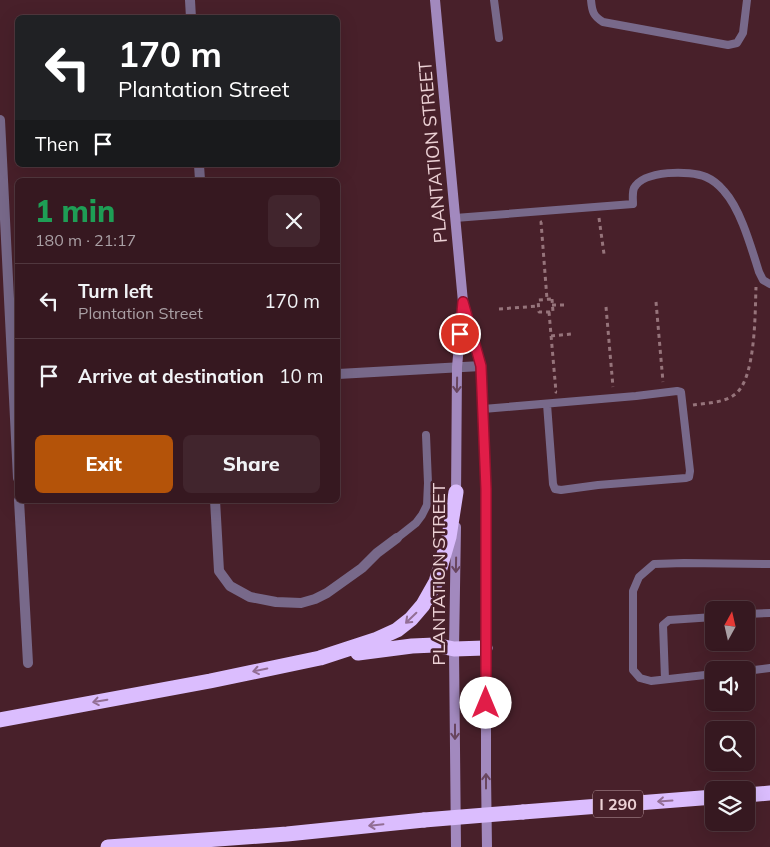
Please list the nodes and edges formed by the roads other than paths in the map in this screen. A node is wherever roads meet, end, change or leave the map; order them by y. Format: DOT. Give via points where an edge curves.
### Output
graph roads {
  1 [pos="190,0"];
  2 [pos="435,0"];
  3 [pos="494,0"];
  4 [pos="592,0"];
  5 [pos="747,0"];
  6 [pos="191,15"];
  7 [pos="499,38"];
  8 [pos="0,120"];
  9 [pos="455,218"];
  10 [pos="770,284"];
  11 [pos="463,302"];
  12 [pos="481,366"];
  13 [pos="457,367"];
  14 [pos="340,374"];
  15 [pos="15,392"];
  16 [pos="547,404"];
  17 [pos="483,410"];
  18 [pos="426,435"];
  19 [pos="456,492"];
  20 [pos="19,503"];
  21 [pos="215,503"];
  22 [pos="397,538"];
  23 [pos="770,564"];
  24 [pos="770,613"];
  25 [pos="755,614"];
  26 [pos="705,618"];
  27 [pos="485,648"];
  28 [pos="454,649"];
  29 [pos="320,658"];
  30 [pos="28,663"];
  31 [pos="770,668"];
  32 [pos="755,670"];
  33 [pos="705,675"];
  34 [pos="665,679"];
  35 [pos="0,720"];
  36 [pos="770,793"];
  37 [pos="755,794"];
  38 [pos="705,798"];
  39 [pos="108,847"];
  40 [pos="456,847"];
  41 [pos="487,847"];
  1 -- 6 [label="street"];
  2 -- 9 [label="main road, PLANTATION STREET"];
  3 -- 7 [label="lane"];
  4 -- 5 [label="lane" via="596,18 603,22 728,44 737,42 742,33"];
  8 -- 15 [label="street"];
  9 -- 10 [label="lane" via="633,204 634,188 643,180 661,174 694,173 716,182 734,204 759,272"];
  9 -- 11 [label="main road, PLANTATION STREET"];
  11 -- 12 [label="main road, PLANTATION STREET"];
  11 -- 13 [label="main road, PLANTATION STREET"];
  12 -- 13 [label="street"];
  12 -- 17 [label="main road, PLANTATION STREET"];
  13 -- 14 [label="street"];
  13 -- 19 [label="main road, PLANTATION STREET, one-way"];
  16 -- 16 [label="lane" via="681,392 689,477 555,489"];
  16 -- 17 [label="lane"];
  17 -- 27 [label="main road, PLANTATION STREET"];
  18 -- 22 [label="lane" via="427,505 416,523"];
  19 -- 28 [label="main road, PLANTATION STREET, one-way"];
  19 -- 29 [label="highway, one-way" via="441,567 432,592 423,605 397,630"];
  20 -- 30 [label="street"];
  21 -- 22 [label="street" via="219,571 230,586 250,597 301,603 315,599 362,568"];
  23 -- 34 [label="lane" via="654,564 639,577 633,591 634,670 640,678 651,681"];
  24 -- 25 [label="lane"];
  26 -- 34 [label="lane" via="669,620 663,625"];
  27 -- 28 [label="highway"];
  41 -- 27 [label="main road, PLANTATION STREET, one-way"];
  28 -- 29 [label="highway" via="434,645 412,646"];
  28 -- 40 [label="main road, PLANTATION STREET, one-way"];
  29 -- 35 [label="highway, one-way"];
  31 -- 32 [label="lane"];
  33 -- 34 [label="lane"];
  36 -- 37 [label="highway"];
  38 -- 39 [label="highway, I 290, one-way, bridge"];
}
